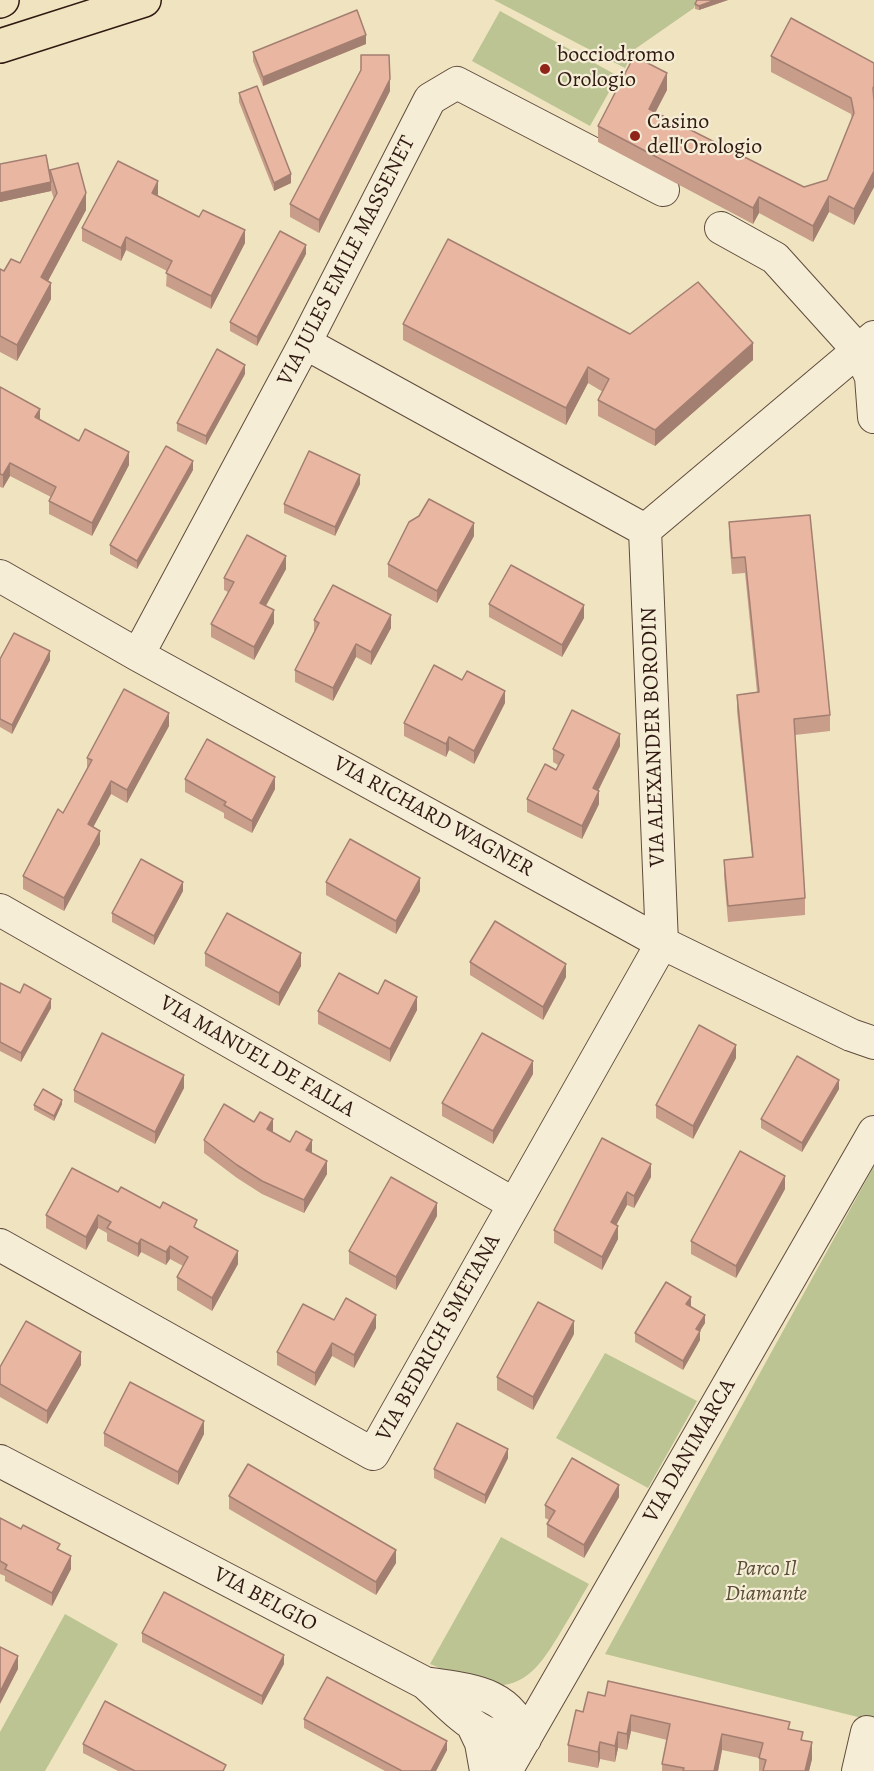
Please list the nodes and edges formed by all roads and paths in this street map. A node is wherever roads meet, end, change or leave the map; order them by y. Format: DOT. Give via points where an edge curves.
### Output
graph roads {
  1 [pos="144,0"];
  2 [pos="0,46"];
  3 [pos="663,190"];
  4 [pos="721,228"];
  5 [pos="305,343"];
  6 [pos="867,344"];
  7 [pos="874,417"];
  8 [pos="645,530"];
  9 [pos="0,576"];
  10 [pos="138,655"];
  11 [pos="0,910"];
  12 [pos="662,943"];
  13 [pos="874,1043"];
  14 [pos="874,1132"];
  15 [pos="514,1204"];
  16 [pos="0,1245"];
  17 [pos="0,1461"];
  18 [pos="572,1657"];
  19 [pos="425,1683"];
  20 [pos="499,1701"];
  21 [pos="472,1724"];
  22 [pos="867,1731"];
  23 [pos="525,1739"];
  24 [pos="486,1771"];
  25 [pos="506,1771"];
  26 [pos="858,1771"];
  1 -- 2 [label="main road"];
  3 -- 5 [label="street, VIA JULES EMILE MASSENET" via="457,83 430,99"];
  4 -- 6 [label="street" via="775,258"];
  5 -- 8 [label="street"];
  5 -- 10 [label="street, VIA JULES EMILE MASSENET"];
  6 -- 7 [label="street"];
  6 -- 8 [label="street"];
  8 -- 12 [label="street, VIA ALEXANDER BORODIN"];
  9 -- 10 [label="street, VIA RICHARD WAGNER"];
  10 -- 12 [label="street, VIA RICHARD WAGNER"];
  11 -- 15 [label="street, VIA MANUEL DE FALLA"];
  12 -- 13 [label="street, VIA RICHARD WAGNER"];
  12 -- 15 [label="street, VIA BEDRICH SMETANA"];
  14 -- 18 [label="street, VIA DANIMARCA"];
  15 -- 16 [label="street, VIA BEDRICH SMETANA" via="373,1454"];
  17 -- 19 [label="street, VIA BELGIO"];
  18 -- 20 [label="street" via="539,1690"];
  18 -- 23 [label="street, VIA DANIMARCA"];
  19 -- 20 [label="street" via="468,1690"];
  19 -- 21 [label="street, VIA BELGIO"];
  20 -- 23 [label="street" via="521,1725"];
  21 -- 23 [label="street, VIA BELGIO" via="498,1736"];
  21 -- 24 [label="street" via="481,1743"];
  22 -- 26 [label="street"];
  23 -- 25 [label="street, VIA DANIMARCA"];
}
